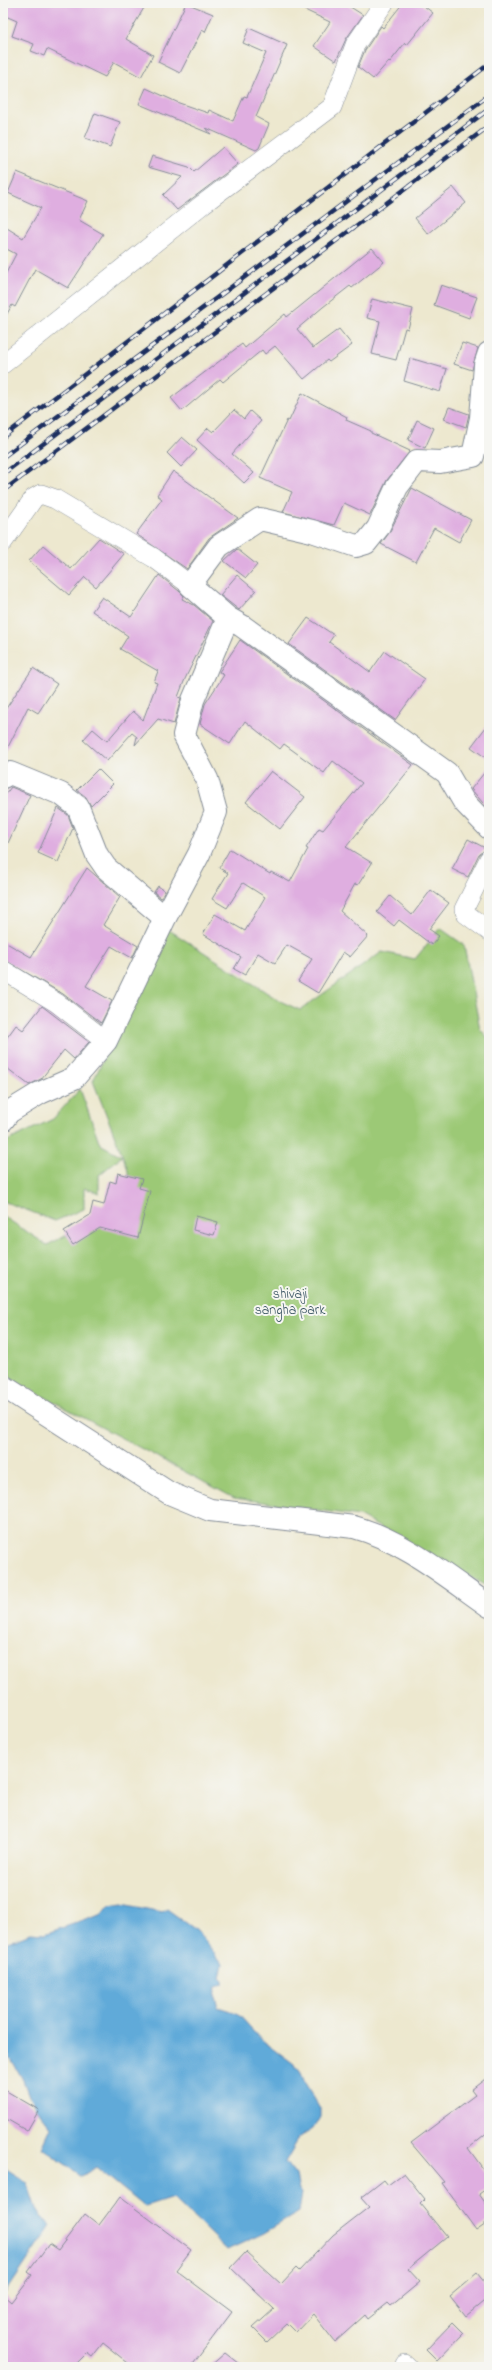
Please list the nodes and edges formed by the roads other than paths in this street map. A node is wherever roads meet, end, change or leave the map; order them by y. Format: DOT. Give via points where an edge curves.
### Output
graph roads {
  1 [pos="384,3"];
  2 [pos="489,353"];
  3 [pos="3,364"];
  4 [pos="483,436"];
  5 [pos="3,542"];
  6 [pos="190,586"];
  7 [pos="228,618"];
  8 [pos="3,777"];
  9 [pos="489,828"];
  10 [pos="489,859"];
  11 [pos="164,918"];
  12 [pos="489,931"];
  13 [pos="3,970"];
  14 [pos="106,1041"];
  15 [pos="3,1120"];
  16 [pos="3,1386"];
  17 [pos="489,1606"];
  1 -- 3 [label="street" via="355,45 332,107 203,204"];
  2 -- 4 [label="street" via="485,365"];
  4 -- 6 [label="street" via="473,456 440,462 417,462 398,487 378,528 366,543 356,546 312,531 260,519 219,546"];
  5 -- 6 [label="street" via="34,498 41,494 55,499 154,558"];
  6 -- 7 [label="street"];
  7 -- 9 [label="street" via="447,774 464,802"];
  7 -- 11 [label="street" via="193,700 184,736 207,779 216,812 198,854"];
  8 -- 11 [label="street" via="10,773 23,777 61,794 78,807 96,855 106,868"];
  10 -- 12 [label="street" via="464,909 466,914"];
  11 -- 14 [label="street"];
  13 -- 14 [label="street" via="57,1003"];
  14 -- 15 [label="street" via="74,1078 40,1093 9,1112"];
  16 -- 17 [label="street" via="169,1493 210,1510 354,1527 377,1534 416,1555"];
}
